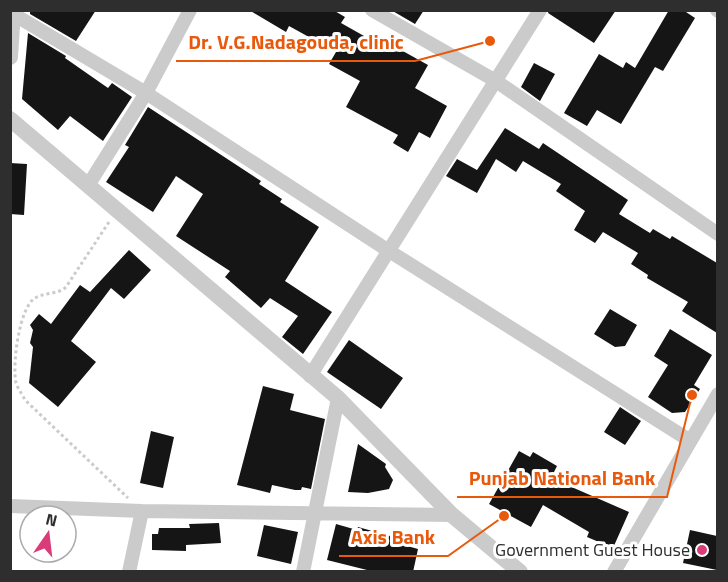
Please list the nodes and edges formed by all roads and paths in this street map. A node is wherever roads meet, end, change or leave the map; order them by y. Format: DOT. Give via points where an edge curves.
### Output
graph roads {
  1 [pos="190,10"];
  2 [pos="372,10"];
  3 [pos="540,10"];
  4 [pos="13,12"];
  5 [pos="10,57"];
  6 [pos="496,81"];
  7 [pos="146,93"];
  8 [pos="10,119"];
  9 [pos="89,184"];
  10 [pos="117,209"];
  11 [pos="717,234"];
  12 [pos="389,251"];
  13 [pos="310,376"];
  14 [pos="717,394"];
  15 [pos="338,398"];
  16 [pos="689,440"];
  17 [pos="10,506"];
  18 [pos="142,511"];
  19 [pos="316,514"];
  20 [pos="452,515"];
  21 [pos="129,572"];
  22 [pos="303,572"];
  23 [pos="520,572"];
  24 [pos="614,572"];
  1 -- 7 [label="street"];
  2 -- 6 [label="street"];
  3 -- 6 [label="street"];
  4 -- 5 [label="street"];
  4 -- 7 [label="street"];
  6 -- 11 [label="street"];
  6 -- 12 [label="street"];
  7 -- 9 [label="street"];
  7 -- 12 [label="street"];
  8 -- 9 [label="street"];
  9 -- 10 [label="street"];
  10 -- 13 [label="street"];
  10 -- 18 [label="path" via="66,287 34,298 27,307 14,367 16,385 25,400"];
  12 -- 13 [label="street"];
  12 -- 16 [label="street"];
  13 -- 15 [label="street"];
  14 -- 16 [label="street"];
  15 -- 19 [label="street"];
  15 -- 20 [label="street"];
  16 -- 24 [label="street"];
  17 -- 18 [label="street"];
  18 -- 19 [label="street"];
  18 -- 21 [label="street"];
  19 -- 20 [label="street"];
  19 -- 22 [label="street"];
  20 -- 23 [label="street"];
}
